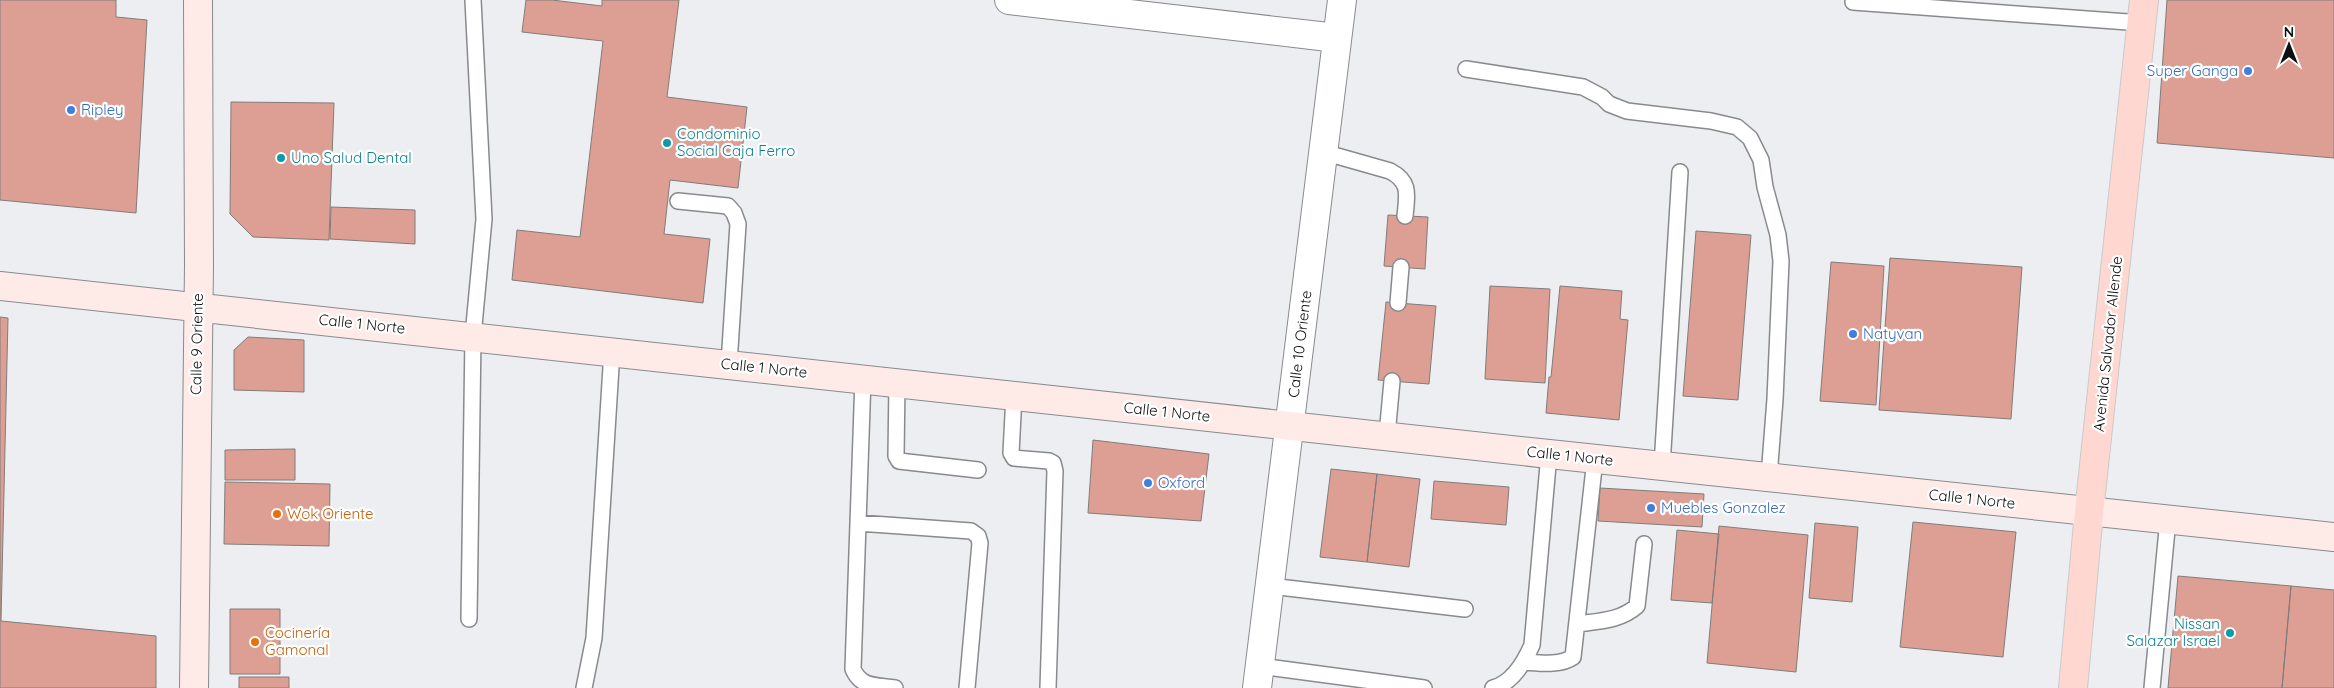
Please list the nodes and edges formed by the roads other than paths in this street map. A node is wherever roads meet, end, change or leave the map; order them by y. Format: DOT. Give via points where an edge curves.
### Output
graph roads {
  1 [pos="198,0"];
  2 [pos="473,0"];
  3 [pos="1009,0"];
  4 [pos="1342,0"];
  5 [pos="1852,2"];
  6 [pos="2143,11"];
  7 [pos="1337,38"];
  8 [pos="1466,69"];
  9 [pos="1323,152"];
  10 [pos="1680,172"];
  11 [pos="678,201"];
  12 [pos="1405,216"];
  13 [pos="1401,267"];
  14 [pos="0,286"];
  15 [pos="1398,303"];
  16 [pos="197,306"];
  17 [pos="473,336"];
  18 [pos="612,352"];
  19 [pos="729,364"];
  20 [pos="863,378"];
  21 [pos="1392,381"];
  22 [pos="897,382"];
  23 [pos="1014,395"];
  24 [pos="1290,425"];
  25 [pos="1387,435"];
  26 [pos="1549,454"];
  27 [pos="1595,459"];
  28 [pos="1662,466"];
  29 [pos="978,470"];
  30 [pos="1769,477"];
  31 [pos="2089,512"];
  32 [pos="2168,519"];
  33 [pos="858,524"];
  34 [pos="2334,537"];
  35 [pos="1644,544"];
  36 [pos="1270,586"];
  37 [pos="1465,609"];
  38 [pos="469,619"];
  39 [pos="1577,624"];
  40 [pos="1525,662"];
  41 [pos="1258,677"];
  42 [pos="194,688"];
  43 [pos="584,688"];
  44 [pos="895,688"];
  45 [pos="968,688"];
  46 [pos="1048,688"];
  47 [pos="1424,688"];
  48 [pos="1493,688"];
  49 [pos="2073,688"];
  50 [pos="2152,688"];
  1 -- 16 [label="main road, Calle 9 Oriente"];
  2 -- 17 [label="lane" via="484,219"];
  3 -- 7 [label="street"];
  4 -- 7 [label="street, Calle 10 Oriente"];
  5 -- 6 [label="lane"];
  6 -- 31 [label="main road, Avenida Salvador Allende"];
  7 -- 9 [label="street, Calle 10 Oriente"];
  8 -- 30 [label="lane" via="1583,87 1627,111 1711,121 1737,127 1750,138 1761,160 1778,235 1780,261"];
  9 -- 12 [label="lane" via="1390,171 1400,177 1408,192"];
  9 -- 24 [label="street, Calle 10 Oriente"];
  10 -- 28 [label="lane"];
  11 -- 19 [label="lane" via="728,206 738,224"];
  13 -- 15 [label="lane"];
  14 -- 16 [label="main road, Calle 1 Norte"];
  16 -- 17 [label="main road, Calle 1 Norte"];
  16 -- 42 [label="main road, Calle 9 Oriente"];
  17 -- 18 [label="main road, Calle 1 Norte"];
  17 -- 38 [label="lane"];
  18 -- 19 [label="main road, Calle 1 Norte"];
  18 -- 43 [label="lane" via="594,638"];
  19 -- 20 [label="main road, Calle 1 Norte"];
  20 -- 22 [label="main road, Calle 1 Norte"];
  20 -- 33 [label="lane"];
  21 -- 25 [label="lane"];
  22 -- 23 [label="main road, Calle 1 Norte"];
  22 -- 29 [label="lane" via="896,456 899,461"];
  23 -- 24 [label="main road, Calle 1 Norte"];
  23 -- 46 [label="lane" via="1011,453 1014,458 1049,461 1055,471"];
  24 -- 25 [label="main road, Calle 1 Norte"];
  24 -- 36 [label="street, Calle 10 Oriente"];
  25 -- 26 [label="main road, Calle 1 Norte"];
  26 -- 27 [label="main road, Calle 1 Norte"];
  26 -- 40 [label="lane" via="1532,645"];
  27 -- 28 [label="main road, Calle 1 Norte"];
  27 -- 39 [label="lane"];
  28 -- 30 [label="main road, Calle 1 Norte"];
  30 -- 31 [label="main road, Calle 1 Norte"];
  31 -- 32 [label="main road, Calle 1 Norte"];
  31 -- 49 [label="main road, Avenida Salvador Allende"];
  32 -- 34 [label="main road, Calle 1 Norte"];
  32 -- 50 [label="lane"];
  33 -- 44 [label="lane" via="853,669 864,684"];
  33 -- 45 [label="lane" via="971,531 978,536"];
  35 -- 39 [label="lane" via="1637,606 1626,615"];
  36 -- 37 [label="lane"];
  36 -- 41 [label="street, Calle 10 Oriente"];
  39 -- 40 [label="lane" via="1573,657 1567,661"];
  40 -- 48 [label="lane" via="1500,686"];
  41 -- 47 [label="lane"];
}
